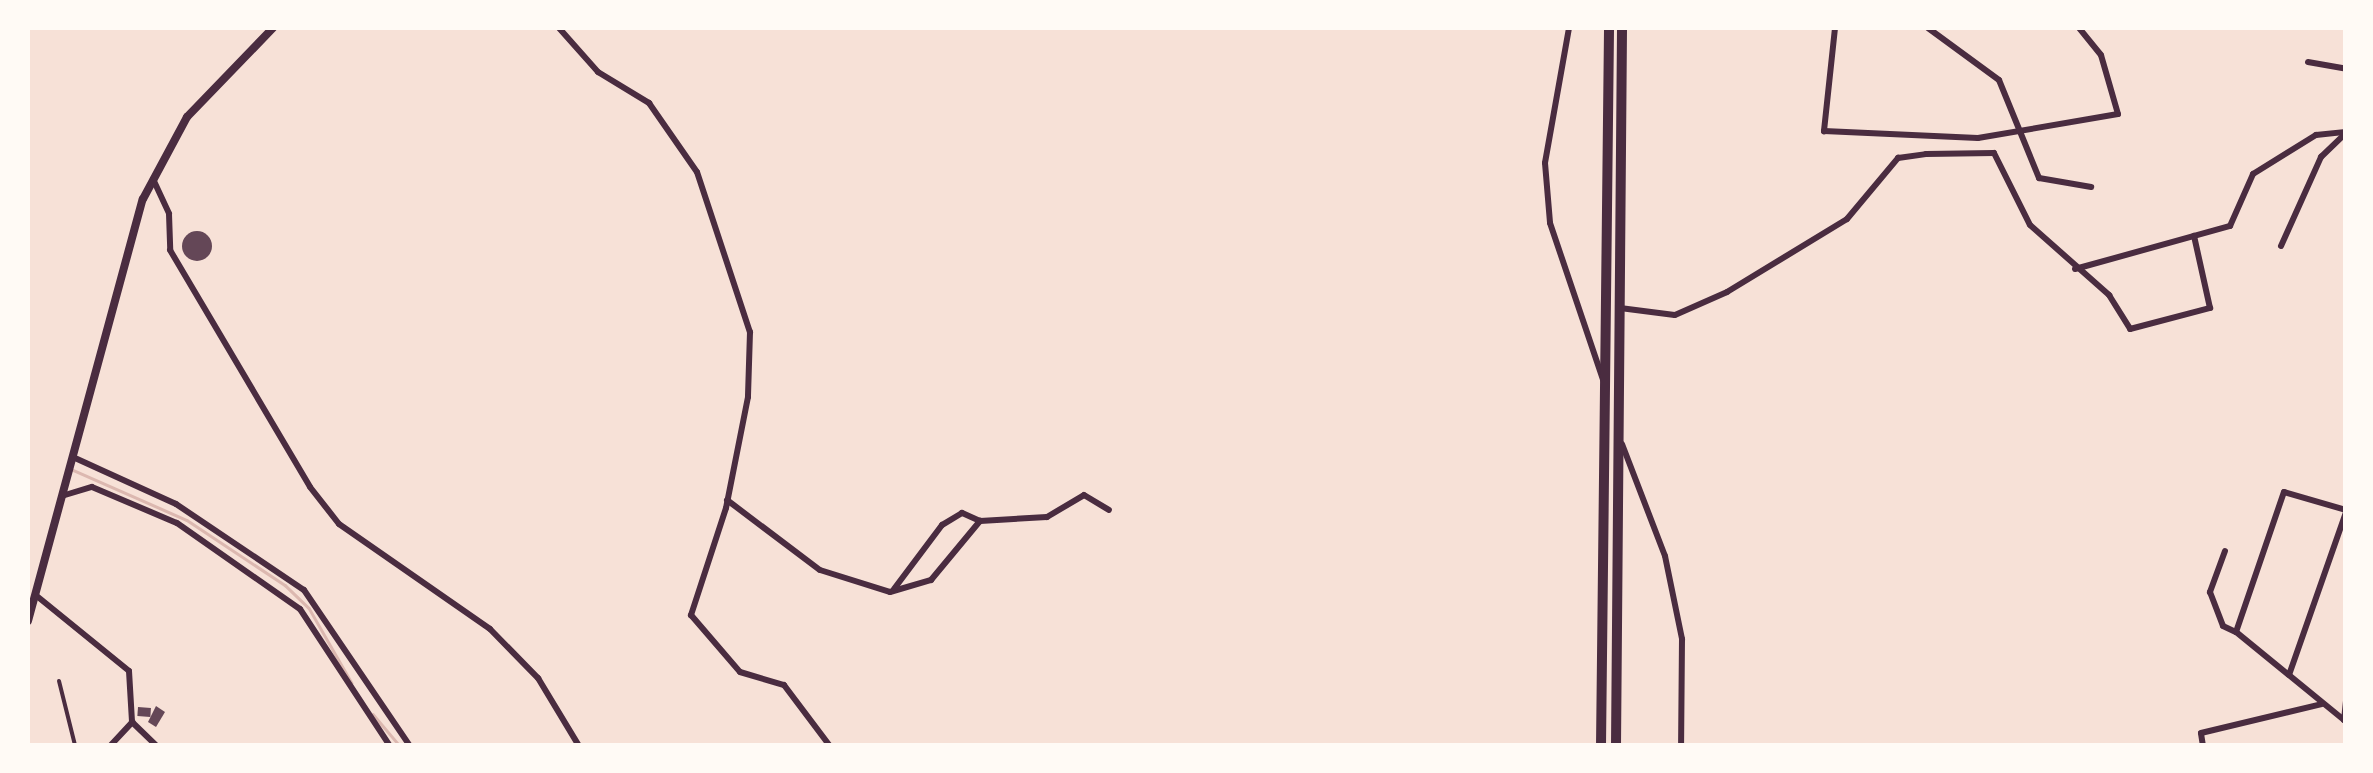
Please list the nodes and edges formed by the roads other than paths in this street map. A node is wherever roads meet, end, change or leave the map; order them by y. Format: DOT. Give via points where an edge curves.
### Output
graph roads {
  1 [pos="273,28"];
  2 [pos="559,28"];
  3 [pos="1568,28"];
  4 [pos="1609,28"];
  5 [pos="1622,28"];
  6 [pos="1835,28"];
  7 [pos="1928,28"];
  8 [pos="2078,28"];
  9 [pos="2308,62"];
  10 [pos="2346,69"];
  11 [pos="2026,130"];
  12 [pos="2346,132"];
  13 [pos="1926,138"];
  14 [pos="1926,154"];
  15 [pos="154,179"];
  16 [pos="2091,186"];
  17 [pos="2194,236"];
  18 [pos="2281,246"];
  19 [pos="2074,270"];
  20 [pos="1619,308"];
  21 [pos="1606,390"];
  22 [pos="1618,433"];
  23 [pos="74,458"];
  24 [pos="65,495"];
  25 [pos="727,500"];
  26 [pos="1109,510"];
  27 [pos="2346,511"];
  28 [pos="980,521"];
  29 [pos="2225,551"];
  30 [pos="894,589"];
  31 [pos="38,596"];
  32 [pos="28,621"];
  33 [pos="2236,632"];
  34 [pos="2290,675"];
  35 [pos="59,681"];
  36 [pos="2346,701"];
  37 [pos="2324,704"];
  38 [pos="2345,721"];
  39 [pos="132,722"];
  40 [pos="75,745"];
  41 [pos="110,745"];
  42 [pos="66,746"];
  43 [pos="157,746"];
  44 [pos="390,746"];
  45 [pos="410,746"];
  46 [pos="578,746"];
  47 [pos="830,746"];
  48 [pos="1601,746"];
  49 [pos="1616,746"];
  50 [pos="1681,746"];
  51 [pos="2203,746"];
  1 -- 15 [label="street" via="187,117"];
  2 -- 25 [label="street" via="598,72 649,103 697,172 727,246 750,332 748,397"];
  3 -- 21 [label="street" via="1544,162 1550,222"];
  4 -- 21 [label="main road"];
  5 -- 20 [label="main road"];
  6 -- 13 [label="street" via="1824,131"];
  7 -- 11 [label="street" via="1999,80"];
  8 -- 11 [label="street" via="2101,55 2118,114"];
  9 -- 10 [label="street"];
  11 -- 13 [label="street"];
  11 -- 16 [label="street" via="2040,178"];
  12 -- 17 [label="street" via="2316,136 2253,174 2230,226"];
  12 -- 18 [label="street" via="2321,157"];
  13 -- 14 [label="street"];
  14 -- 19 [label="street" via="1994,152 2030,225"];
  14 -- 20 [label="street" via="1898,158 1847,219 1726,292 1675,315"];
  15 -- 23 [label="street"];
  15 -- 46 [label="street" via="170,214 170,250 262,392 310,488 339,524 490,629 538,678"];
  17 -- 19 [label="street"];
  17 -- 19 [label="street" via="2210,308 2130,329 2108,295"];
  20 -- 22 [label="main road"];
  21 -- 48 [label="main road"];
  22 -- 49 [label="main road"];
  22 -- 50 [label="street" via="1668,572 1682,640"];
  23 -- 24 [label="street"];
  23 -- 45 [label="street" via="176,504 304,590"];
  24 -- 31 [label="street"];
  24 -- 44 [label="street" via="92,487 176,523 300,609"];
  25 -- 30 [label="street" via="820,570"];
  25 -- 47 [label="street" via="690,614 740,672 784,685"];
  26 -- 28 [label="street" via="1084,495 1046,517"];
  27 -- 33 [label="street" via="2284,492"];
  27 -- 34 [label="street"];
  28 -- 30 [label="street" via="931,580"];
  28 -- 30 [label="street" via="962,513 942,526"];
  29 -- 33 [label="street" via="2210,592 2223,626"];
  31 -- 32 [label="street"];
  31 -- 39 [label="street" via="128,672"];
  33 -- 34 [label="street"];
  34 -- 37 [label="street"];
  35 -- 40 [label="lane"];
  36 -- 38 [label="street"];
  37 -- 38 [label="street"];
  37 -- 51 [label="street" via="2200,733"];
  39 -- 41 [label="street"];
  39 -- 43 [label="street"];
  40 -- 41 [label="lane"];
  40 -- 42 [label="lane"];
}
